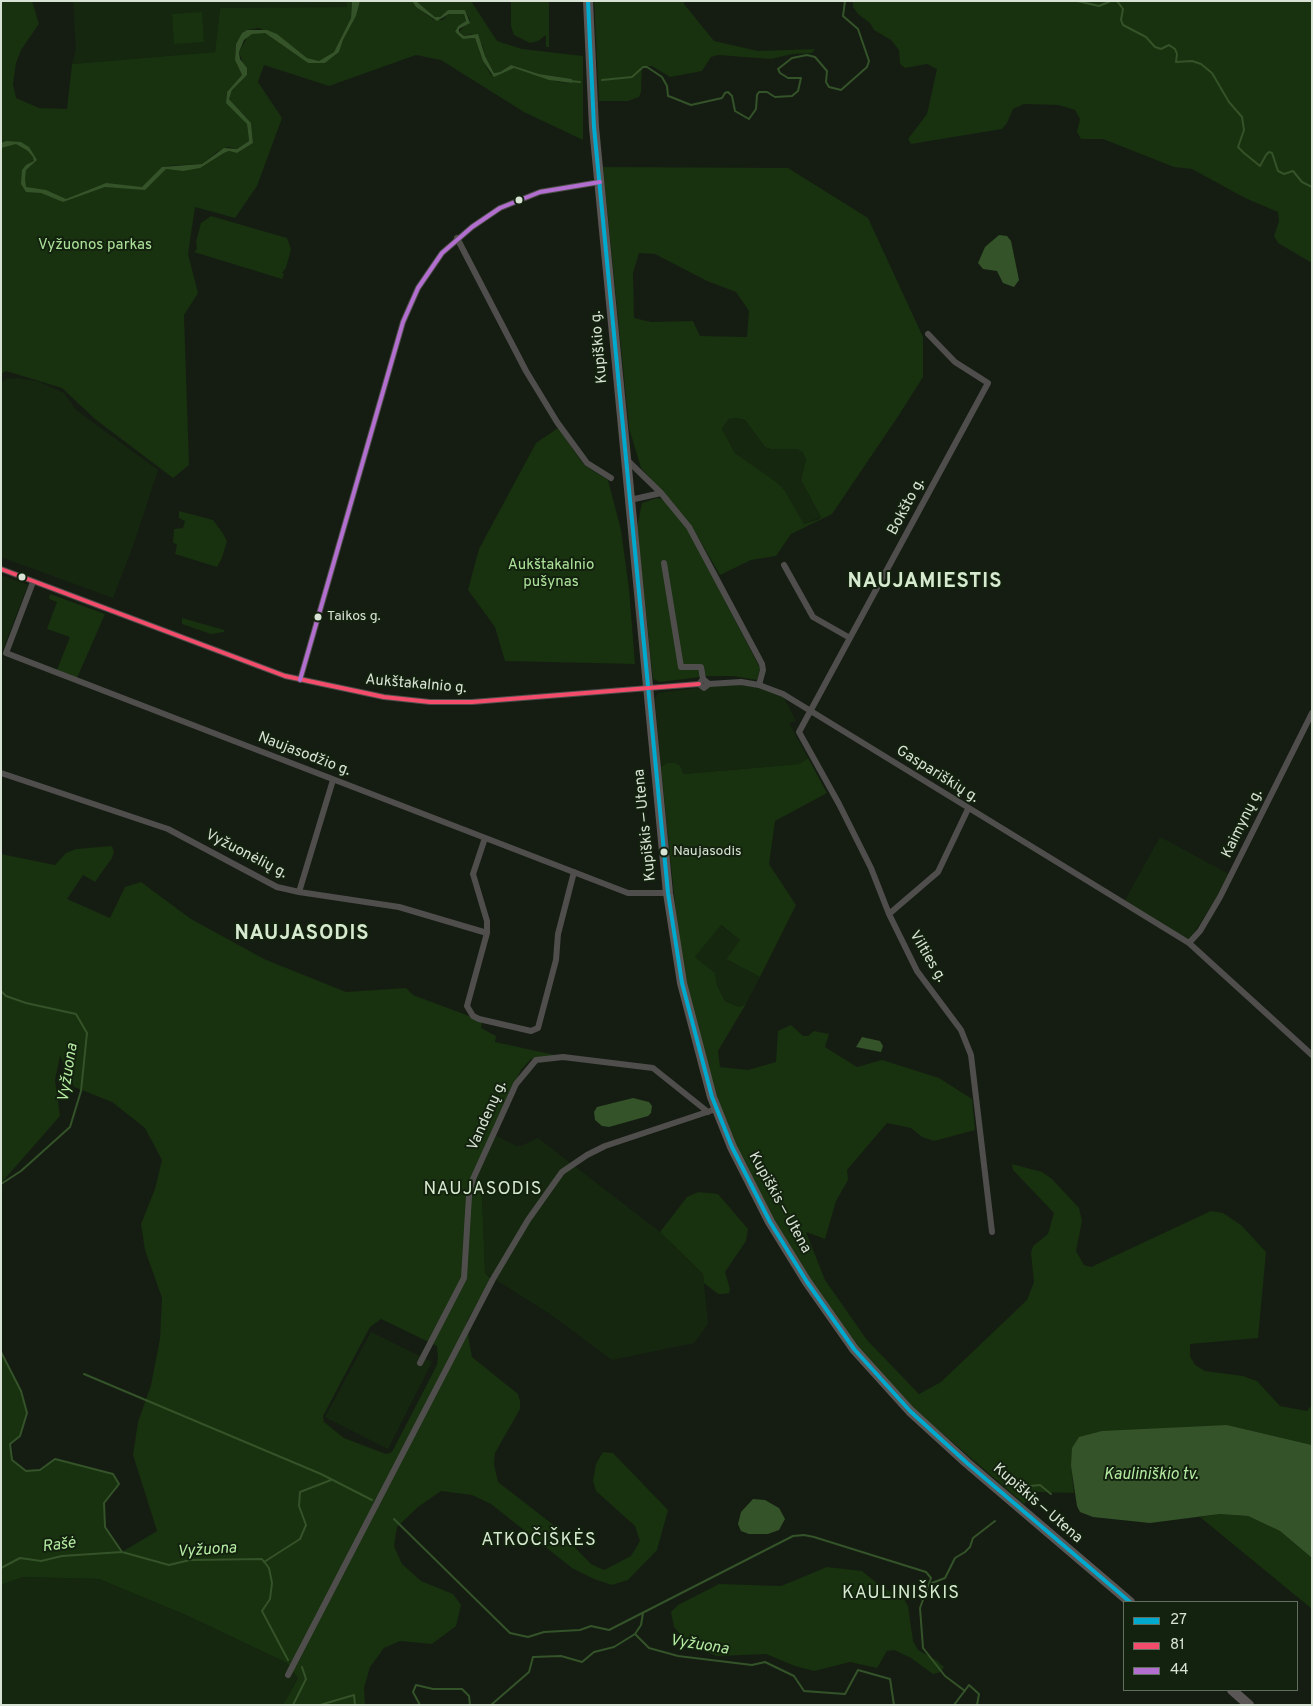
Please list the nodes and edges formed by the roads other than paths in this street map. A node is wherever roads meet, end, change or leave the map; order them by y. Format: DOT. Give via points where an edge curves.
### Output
graph roads {
  1 [pos="588,1"];
  2 [pos="600,182"];
  3 [pos="457,238"];
  4 [pos="928,334"];
  5 [pos="626,459"];
  6 [pos="612,478"];
  7 [pos="661,493"];
  8 [pos="630,500"];
  9 [pos="664,564"];
  10 [pos="784,565"];
  11 [pos="1,569"];
  12 [pos="33,582"];
  13 [pos="850,638"];
  14 [pos="300,680"];
  15 [pos="704,682"];
  16 [pos="759,685"];
  17 [pos="648,690"];
  18 [pos="810,710"];
  19 [pos="1312,713"];
  20 [pos="1,774"];
  21 [pos="333,780"];
  22 [pos="968,809"];
  23 [pos="485,838"];
  24 [pos="574,872"];
  25 [pos="299,892"];
  26 [pos="668,893"];
  27 [pos="888,914"];
  28 [pos="487,933"];
  29 [pos="1189,942"];
  30 [pos="1312,1055"];
  31 [pos="712,1111"];
  32 [pos="992,1232"];
  33 [pos="420,1364"];
  34 [pos="1129,1601"];
  35 [pos="288,1675"];
  36 [pos="1233,1691"];
  37 [pos="1250,1705"];
  1 -- 2 [label="main road, Kupiškio g."];
  2 -- 3 [label="street" via="540,192 519,200 500,208"];
  2 -- 5 [label="main road, Kupiškio g."];
  3 -- 6 [label="street" via="526,371 557,422 587,462"];
  3 -- 14 [label="street" via="428,271 408,308"];
  4 -- 13 [label="street, Bokšto g." via="955,362 988,382"];
  5 -- 7 [label="street"];
  5 -- 8 [label="main road, Kupiškio g."];
  7 -- 8 [label="street"];
  7 -- 16 [label="street" via="689,527 762,664 764,670"];
  8 -- 17 [label="main road, Kupiškio g."];
  9 -- 15 [label="street" via="681,667 701,667"];
  10 -- 13 [label="street" via="812,617"];
  11 -- 12 [label="street, Aukštakalnio g."];
  12 -- 14 [label="street, Aukštakalnio g."];
  12 -- 21 [label="street, Naujasodžio g." via="6,653"];
  13 -- 18 [label="street, Bokšto g."];
  14 -- 17 [label="street, Aukštakalnio g." via="384,697 430,702"];
  15 -- 16 [label="street, Aukštakalnio g."];
  15 -- 17 [label="street, Aukštakalnio g."];
  16 -- 18 [label="street, Gaspariškių g."];
  17 -- 26 [label="main road, Kupiškis — Utena"];
  18 -- 22 [label="street, Gaspariškių g."];
  18 -- 27 [label="street, Vilties g." via="800,728 800,737 871,868"];
  19 -- 29 [label="street, Kaimynų g." via="1220,897 1200,931"];
  20 -- 25 [label="street, Vyžuonėlių g." via="168,829 270,884"];
  21 -- 23 [label="street, Naujasodžio g."];
  21 -- 25 [label="street"];
  22 -- 27 [label="street" via="938,872"];
  22 -- 29 [label="street, Gaspariškių g."];
  23 -- 24 [label="street, Naujasodžio g."];
  23 -- 28 [label="street" via="473,874 487,922"];
  24 -- 26 [label="street, Naujasodžio g." via="632,894"];
  24 -- 28 [label="street" via="538,1028 531,1031 480,1019 473,1016 467,1006"];
  25 -- 28 [label="street, Vyžuonėlių g." via="399,907"];
  26 -- 31 [label="main road, Kupiškis — Utena" via="682,984"];
  27 -- 32 [label="street, Vilties g." via="917,971 961,1030 971,1054"];
  29 -- 30 [label="street, Gaspariškių g."];
  31 -- 33 [label="street, Vandenų g." via="653,1068 563,1057 536,1060 516,1084 473,1179 464,1278"];
  31 -- 34 [label="main road, Kupiškis — Utena" via="788,1254 829,1315 879,1378 967,1463"];
  31 -- 35 [label="street" via="605,1146 562,1172 493,1279"];
  36 -- 37 [label="main road"];
}
